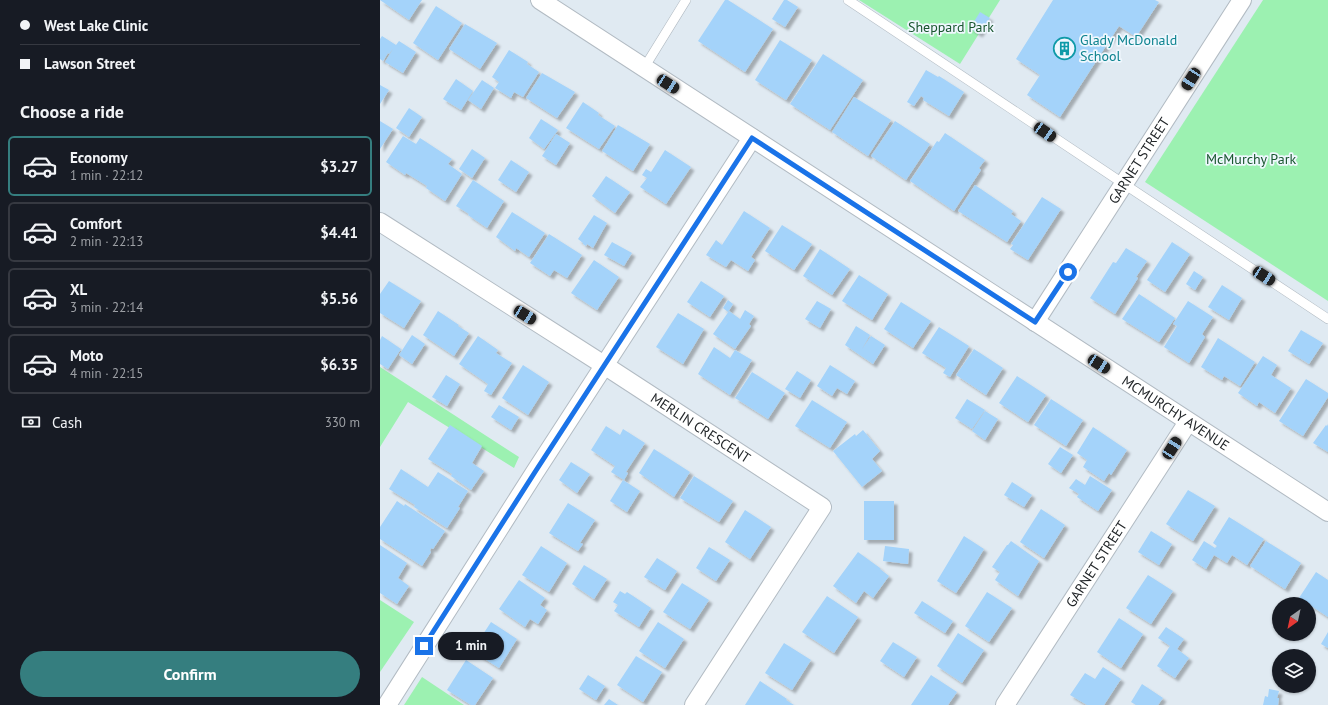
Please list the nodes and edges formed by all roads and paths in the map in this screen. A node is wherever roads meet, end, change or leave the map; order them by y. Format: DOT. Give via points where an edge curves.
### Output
graph roads {
  1 [pos="540,0"];
  2 [pos="686,0"];
  3 [pos="848,0"];
  4 [pos="1242,0"];
  5 [pos="644,68"];
  6 [pos="752,138"];
  7 [pos="1124,184"];
  8 [pos="380,222"];
  9 [pos="1328,318"];
  10 [pos="1035,322"];
  11 [pos="604,365"];
  12 [pos="1188,422"];
  13 [pos="1328,512"];
  14 [pos="387,705"];
  15 [pos="694,705"];
  16 [pos="1005,705"];
  1 -- 5 [label="street, MCMURCHY AVENUE"];
  2 -- 5 [label="lane"];
  3 -- 7 [label="lane"];
  4 -- 7 [label="street, GARNET STREET"];
  5 -- 6 [label="street, MCMURCHY AVENUE"];
  6 -- 10 [label="street, MCMURCHY AVENUE"];
  6 -- 11 [label="street"];
  7 -- 9 [label="lane"];
  7 -- 10 [label="street, GARNET STREET"];
  8 -- 11 [label="street, MERLIN CRESCENT"];
  10 -- 12 [label="street, MCMURCHY AVENUE"];
  11 -- 14 [label="street"];
  11 -- 15 [label="street, MERLIN CRESCENT" via="822,507"];
  12 -- 13 [label="street, MCMURCHY AVENUE"];
  12 -- 16 [label="street, GARNET STREET"];
}
